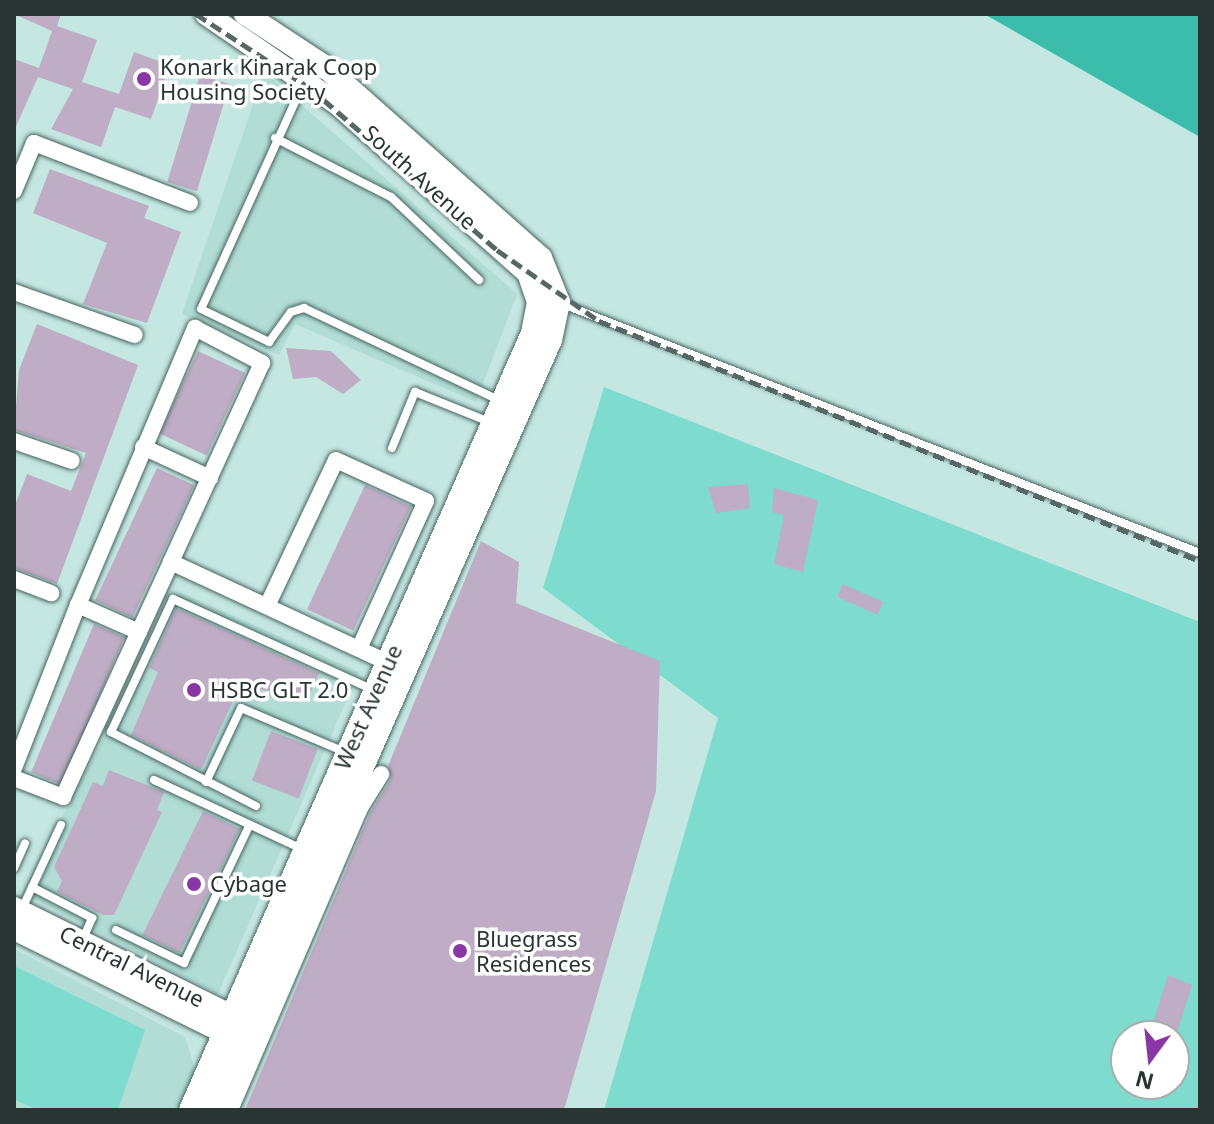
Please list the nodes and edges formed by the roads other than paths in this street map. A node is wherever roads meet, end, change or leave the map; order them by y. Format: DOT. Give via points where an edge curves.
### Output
graph roads {
  1 [pos="206,14"];
  2 [pos="245,14"];
  3 [pos="308,67"];
  4 [pos="275,138"];
  5 [pos="14,191"];
  6 [pos="190,203"];
  7 [pos="479,280"];
  8 [pos="14,292"];
  9 [pos="548,302"];
  10 [pos="135,335"];
  11 [pos="502,401"];
  12 [pos="492,423"];
  13 [pos="14,441"];
  14 [pos="143,447"];
  15 [pos="392,448"];
  16 [pos="72,461"];
  17 [pos="210,478"];
  18 [pos="1200,553"];
  19 [pos="171,562"];
  20 [pos="14,579"];
  21 [pos="51,593"];
  22 [pos="78,605"];
  23 [pos="267,606"];
  24 [pos="139,632"];
  25 [pos="359,649"];
  26 [pos="396,667"];
  27 [pos="375,690"];
  28 [pos="347,753"];
  29 [pos="14,768"];
  30 [pos="381,774"];
  31 [pos="14,778"];
  32 [pos="154,780"];
  33 [pos="206,782"];
  34 [pos="256,806"];
  35 [pos="61,825"];
  36 [pos="249,826"];
  37 [pos="25,843"];
  38 [pos="305,850"];
  39 [pos="14,868"];
  40 [pos="32,887"];
  41 [pos="16,916"];
  42 [pos="116,930"];
  43 [pos="82,942"];
  44 [pos="272,992"];
  45 [pos="237,1028"];
  46 [pos="190,1110"];
  47 [pos="212,1110"];
  48 [pos="230,1110"];
  1 -- 3 [label="main road, South Avenue"];
  2 -- 3 [label="main road, South Avenue"];
  3 -- 4 [label="lane"];
  3 -- 9 [label="main road, South Avenue" via="528,273"];
  4 -- 7 [label="lane" via="391,197"];
  4 -- 11 [label="lane" via="201,299 206,316 269,342 291,312 304,308"];
  5 -- 6 [label="street" via="34,143"];
  8 -- 10 [label="street"];
  9 -- 11 [label="main road, West Avenue"];
  9 -- 18 [label="lane"];
  9 -- 26 [label="main road, West Avenue" via="551,340"];
  11 -- 12 [label="main road, West Avenue"];
  12 -- 15 [label="lane" via="415,392"];
  12 -- 26 [label="main road, West Avenue"];
  13 -- 16 [label="street"];
  14 -- 17 [label="street"];
  14 -- 17 [label="street" via="195,328 262,363"];
  14 -- 22 [label="street"];
  17 -- 19 [label="street"];
  19 -- 23 [label="street"];
  19 -- 24 [label="street"];
  20 -- 21 [label="street"];
  22 -- 24 [label="street"];
  22 -- 29 [label="street"];
  23 -- 25 [label="street"];
  23 -- 25 [label="street" via="336,460 426,501"];
  24 -- 31 [label="street" via="63,797"];
  25 -- 26 [label="street"];
  26 -- 27 [label="main road, West Avenue"];
  26 -- 44 [label="main road, West Avenue"];
  27 -- 28 [label="main road, West Avenue"];
  27 -- 33 [label="lane" via="173,599 111,732"];
  28 -- 33 [label="lane" via="241,708"];
  28 -- 38 [label="main road, West Avenue"];
  30 -- 44 [label="street"];
  32 -- 36 [label="lane"];
  33 -- 34 [label="lane"];
  35 -- 40 [label="lane"];
  36 -- 38 [label="lane"];
  36 -- 42 [label="lane" via="184,963"];
  37 -- 39 [label="lane"];
  38 -- 45 [label="main road, West Avenue"];
  40 -- 41 [label="lane"];
  40 -- 43 [label="lane" via="92,918"];
  41 -- 43 [label="main road, Central Avenue"];
  41 -- 45 [label="main road, Central Avenue"];
  43 -- 45 [label="main road, Central Avenue"];
  44 -- 45 [label="main road, West Avenue"];
  44 -- 48 [label="street"];
  45 -- 46 [label="main road, West Avenue"];
  45 -- 47 [label="main road, West Avenue"];
}
